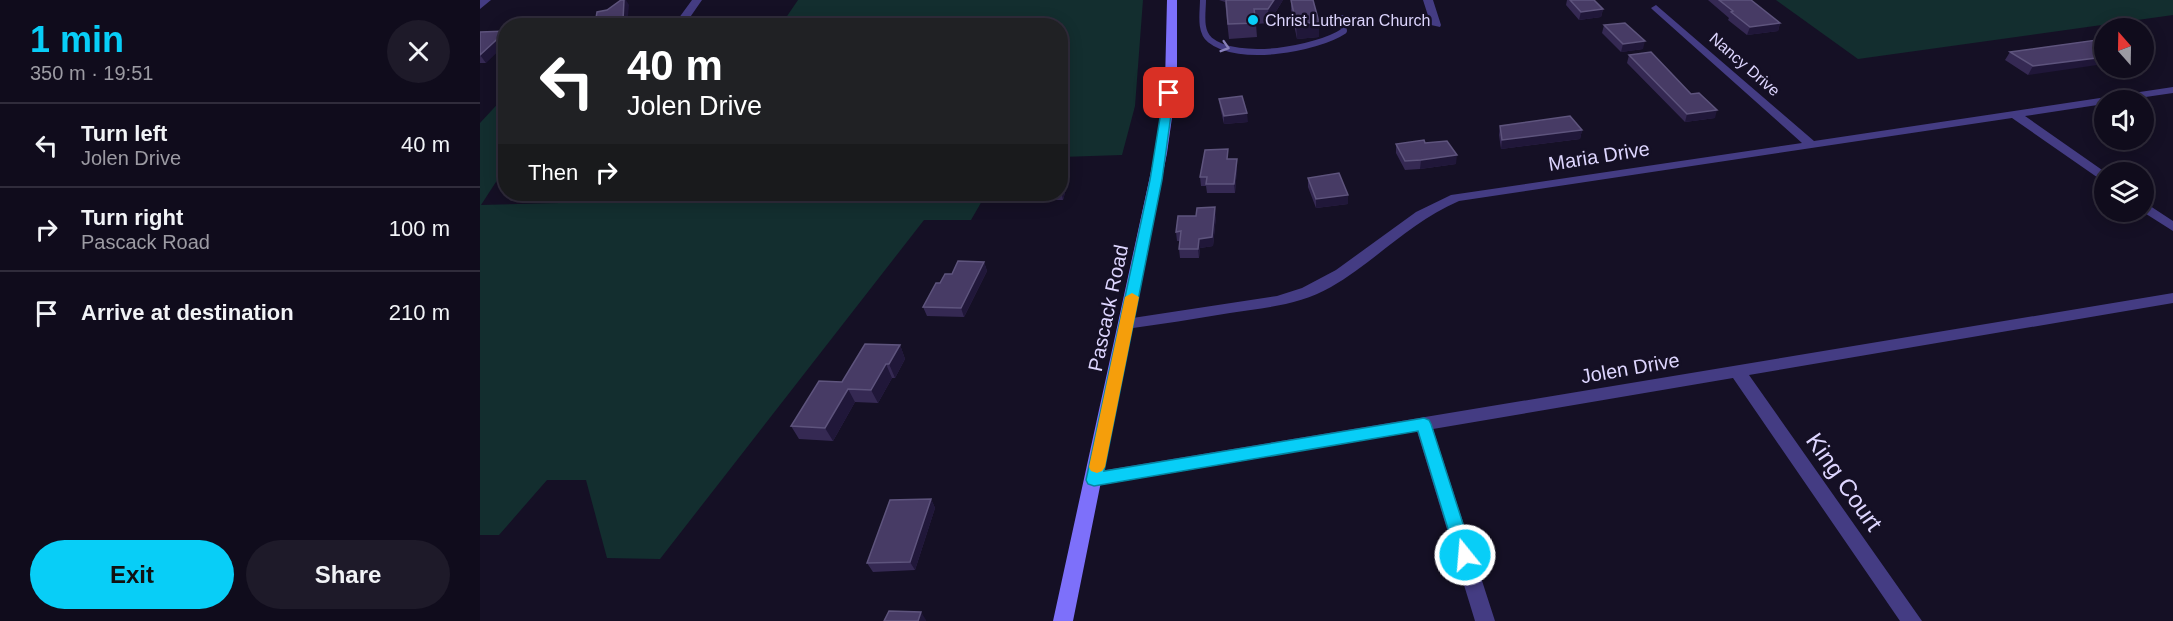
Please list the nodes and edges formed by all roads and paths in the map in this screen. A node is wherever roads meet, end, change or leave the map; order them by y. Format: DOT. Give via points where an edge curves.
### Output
graph roads {
  1 [pos="486,0"];
  2 [pos="697,0"];
  3 [pos="1172,0"];
  4 [pos="1203,0"];
  5 [pos="1428,0"];
  6 [pos="480,6"];
  7 [pos="1656,8"];
  8 [pos="684,18"];
  9 [pos="1341,18"];
  10 [pos="1436,25"];
  11 [pos="2173,90"];
  12 [pos="2154,93"];
  13 [pos="2094,103"];
  14 [pos="2014,114"];
  15 [pos="1811,144"];
  16 [pos="2094,171"];
  17 [pos="2154,213"];
  18 [pos="2173,226"];
  19 [pos="2173,298"];
  20 [pos="1126,324"];
  21 [pos="1737,371"];
  22 [pos="1424,424"];
  23 [pos="1094,480"];
  24 [pos="1063,621"];
  25 [pos="1485,621"];
  26 [pos="1912,621"];
  1 -- 6 [label="street"];
  2 -- 8 [label="street"];
  3 -- 20 [label="street, Pascack Road" via="1171,82 1165,132"];
  4 -- 9 [label="lane, one-way" via="1205,34 1216,45 1240,51 1317,44 1337,38 1344,31"];
  5 -- 10 [label="street"];
  7 -- 15 [label="street, Nancy Drive"];
  11 -- 12 [label="street, Maria Drive"];
  13 -- 14 [label="street, Maria Drive"];
  14 -- 15 [label="street, Maria Drive"];
  14 -- 16 [label="street"];
  15 -- 20 [label="street, Maria Drive" via="1456,198 1422,212 1342,273 1301,295"];
  17 -- 18 [label="street"];
  19 -- 21 [label="street, Jolen Drive"];
  20 -- 23 [label="street, Pascack Road"];
  21 -- 22 [label="street, Jolen Drive"];
  21 -- 26 [label="street, King Court"];
  22 -- 23 [label="street, Jolen Drive"];
  22 -- 25 [label="street"];
  23 -- 24 [label="street, Pascack Road"];
}
